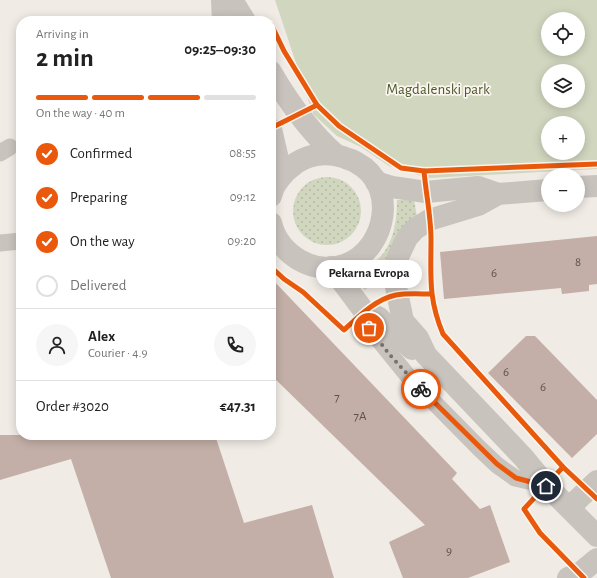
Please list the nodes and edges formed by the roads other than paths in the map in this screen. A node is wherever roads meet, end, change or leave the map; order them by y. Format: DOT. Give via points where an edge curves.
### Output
graph roads {
  1 [pos="222,0"];
  2 [pos="225,0"];
  3 [pos="232,0"];
  4 [pos="223,16"];
  5 [pos="230,16"];
  6 [pos="242,16"];
  7 [pos="276,80"];
  8 [pos="276,151"];
  9 [pos="336,155"];
  10 [pos="276,178"];
  11 [pos="376,182"];
  12 [pos="276,186"];
  13 [pos="597,186"];
  14 [pos="585,187"];
  15 [pos="541,191"];
  16 [pos="498,194"];
  17 [pos="276,238"];
  18 [pos="16,241"];
  19 [pos="0,243"];
  20 [pos="331,267"];
  21 [pos="364,311"];
  22 [pos="426,355"];
  23 [pos="597,481"];
  24 [pos="546,486"];
  25 [pos="570,507"];
  26 [pos="597,536"];
  27 [pos="597,559"];
  28 [pos="568,578"];
  1 -- 4 [label="street"];
  2 -- 5 [label="street"];
  3 -- 6 [label="street"];
  7 -- 9 [label="street" via="298,114 320,141"];
  8 -- 10 [label="street"];
  9 -- 11 [label="street" via="358,163"];
  9 -- 12 [label="street" via="324,154 301,160 289,168"];
  11 -- 16 [label="street" via="426,192 478,188"];
  11 -- 20 [label="street" via="383,202 381,226 375,240 361,256 347,264"];
  13 -- 14 [label="street"];
  15 -- 16 [label="street"];
  16 -- 22 [label="street" via="478,205 429,220 407,238 398,257 395,274 399,306 403,320 418,338"];
  17 -- 20 [label="street" via="288,253 300,261 315,266"];
  18 -- 19 [label="lane"];
  20 -- 21 [label="street"];
  21 -- 22 [label="street" via="378,317 410,348"];
  21 -- 24 [label="lane" via="369,328 408,376 480,449 516,478"];
  22 -- 24 [label="street"];
  23 -- 25 [label="street"];
  24 -- 25 [label="street"];
  25 -- 26 [label="street"];
  27 -- 28 [label="street" via="580,573"];
}
